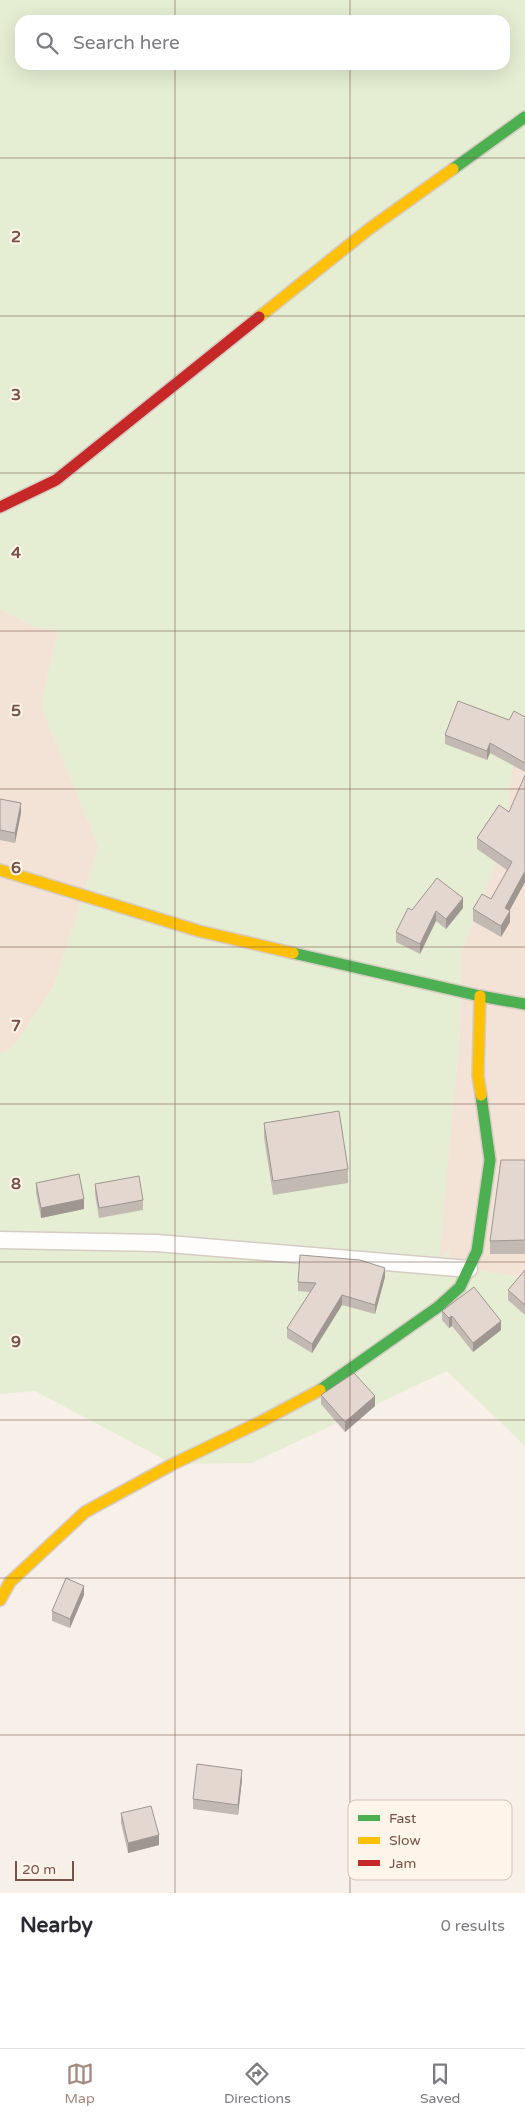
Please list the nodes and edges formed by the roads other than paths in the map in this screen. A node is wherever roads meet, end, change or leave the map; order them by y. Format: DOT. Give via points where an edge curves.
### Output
graph roads {
  1 [pos="525,117"];
  2 [pos="0,507"];
  3 [pos="0,870"];
  4 [pos="480,996"];
  5 [pos="525,1004"];
  6 [pos="0,1240"];
  7 [pos="469,1269"];
  8 [pos="0,1600"];
  1 -- 2 [label="main road" via="369,229 56,480"];
  3 -- 4 [label="main road" via="199,931"];
  4 -- 5 [label="main road"];
  4 -- 7 [label="main road" via="478,1076 490,1160 477,1250"];
  6 -- 7 [label="street" via="158,1243"];
  7 -- 8 [label="main road" via="460,1287 438,1307 324,1388 85,1512 10,1582"];
}
